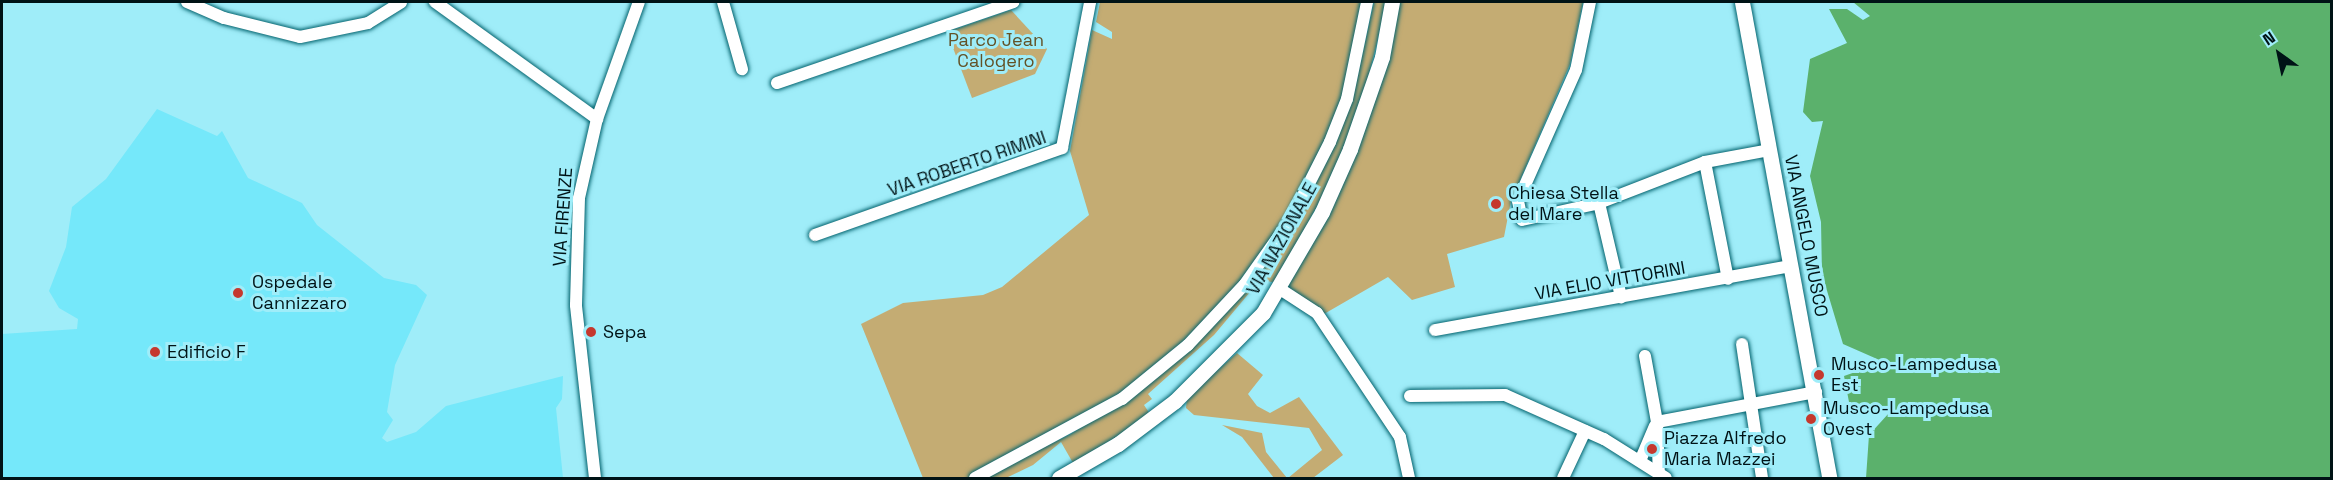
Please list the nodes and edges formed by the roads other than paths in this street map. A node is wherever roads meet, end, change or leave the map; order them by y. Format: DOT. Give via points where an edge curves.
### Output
graph roads {
  1 [pos="186,2"];
  2 [pos="400,2"];
  3 [pos="435,2"];
  4 [pos="639,2"];
  5 [pos="723,2"];
  6 [pos="1014,2"];
  7 [pos="1367,2"];
  8 [pos="1392,2"];
  9 [pos="1590,2"];
  10 [pos="1742,2"];
  11 [pos="1088,3"];
  12 [pos="742,69"];
  13 [pos="777,83"];
  14 [pos="597,119"];
  15 [pos="1769,150"];
  16 [pos="1705,162"];
  17 [pos="1599,203"];
  18 [pos="815,235"];
  19 [pos="1790,266"];
  20 [pos="1728,279"];
  21 [pos="1280,288"];
  22 [pos="1621,297"];
  23 [pos="1435,330"];
  24 [pos="1742,344"];
  25 [pos="1645,356"];
  26 [pos="1816,392"];
  27 [pos="1410,396"];
  28 [pos="1751,404"];
  29 [pos="1657,422"];
  30 [pos="1585,431"];
  31 [pos="1640,461"];
  32 [pos="1661,477"];
  33 [pos="595,478"];
  34 [pos="975,478"];
  35 [pos="1059,478"];
  36 [pos="1409,478"];
  37 [pos="1563,478"];
  38 [pos="1762,478"];
  39 [pos="1829,478"];
  1 -- 2 [label="street" via="224,18 300,38 368,23"];
  3 -- 14 [label="street"];
  4 -- 14 [label="street, VIA FIRENZE"];
  5 -- 12 [label="street"];
  6 -- 13 [label="street"];
  7 -- 34 [label="street" via="1347,99 1330,142 1291,219 1245,284 1188,345 1122,399"];
  8 -- 21 [label="main road, VIA NAZIONALE" via="1382,57 1350,149"];
  9 -- 17 [label="street" via="1576,70 1518,201 1519,214 1532,220"];
  10 -- 15 [label="main road, VIA ANGELO MUSCO"];
  11 -- 18 [label="street, VIA ROBERTO RIMINI" via="1062,148"];
  14 -- 33 [label="street, VIA FIRENZE" via="579,198 576,305"];
  15 -- 16 [label="street"];
  15 -- 19 [label="main road, VIA ANGELO MUSCO"];
  16 -- 17 [label="street"];
  16 -- 20 [label="street"];
  17 -- 22 [label="street"];
  19 -- 20 [label="street, VIA ELIO VITTORINI"];
  19 -- 26 [label="main road, VIA ANGELO MUSCO"];
  20 -- 22 [label="street, VIA ELIO VITTORINI"];
  21 -- 35 [label="main road, VIA NAZIONALE" via="1242,338 1174,401 1118,444"];
  21 -- 36 [label="street" via="1317,313 1400,437"];
  22 -- 23 [label="street, VIA ELIO VITTORINI"];
  24 -- 28 [label="street"];
  25 -- 29 [label="street"];
  26 -- 28 [label="street"];
  26 -- 39 [label="main road, VIA ANGELO MUSCO"];
  27 -- 30 [label="street" via="1505,396"];
  28 -- 29 [label="street"];
  28 -- 38 [label="street"];
  29 -- 31 [label="street"];
  29 -- 32 [label="street"];
  30 -- 31 [label="street"];
  30 -- 37 [label="street"];
  31 -- 32 [label="street"];
}
